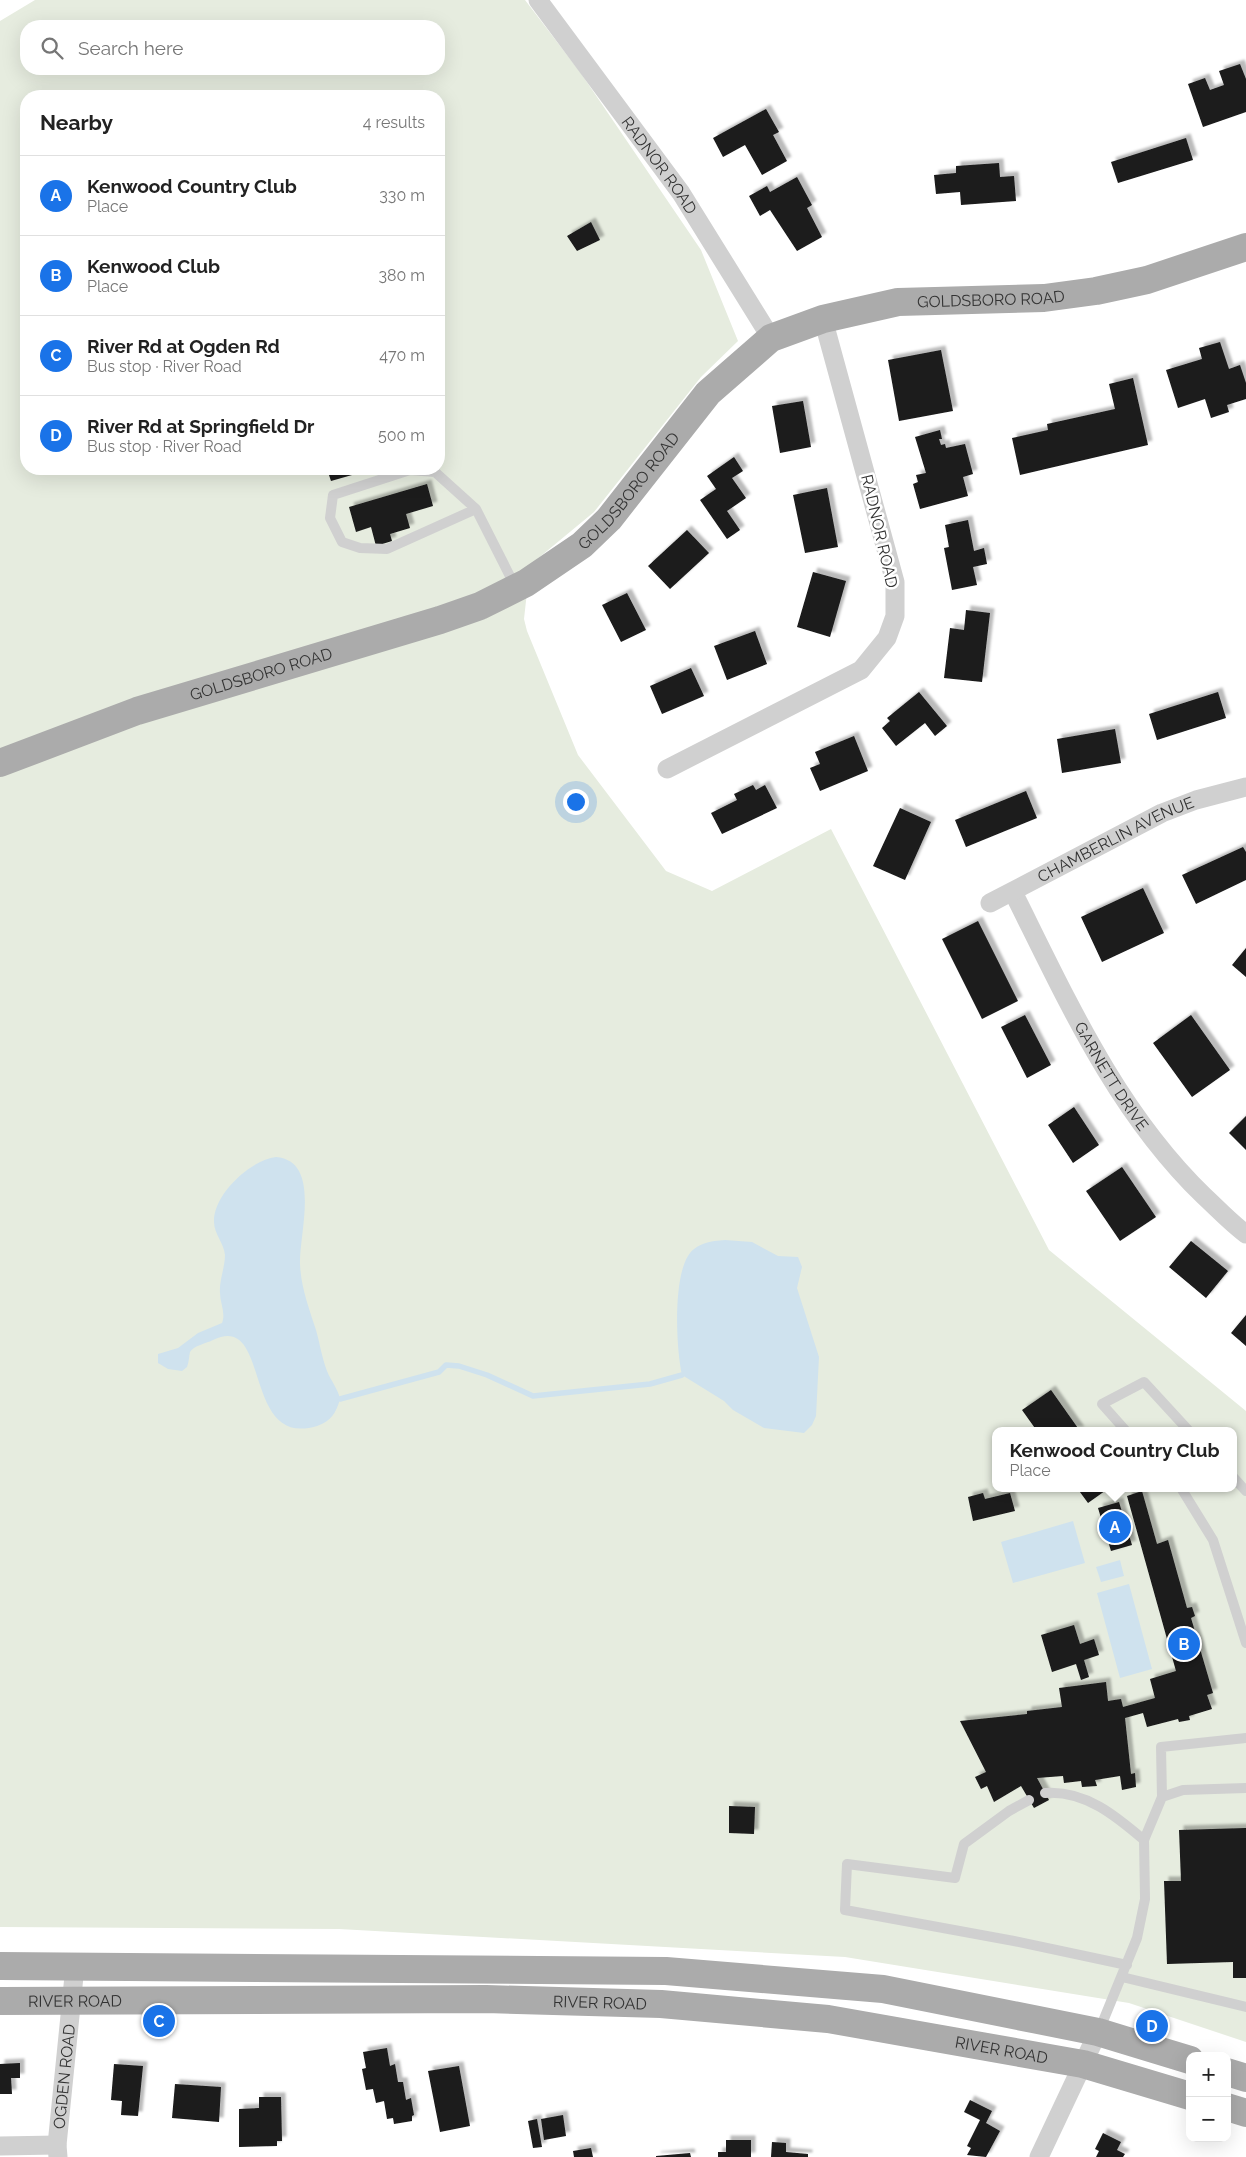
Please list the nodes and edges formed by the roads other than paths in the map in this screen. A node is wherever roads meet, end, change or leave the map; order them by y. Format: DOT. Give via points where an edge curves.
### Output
graph roads {
  1 [pos="538,0"];
  2 [pos="1246,247"];
  3 [pos="823,319"];
  4 [pos="771,338"];
  5 [pos="395,475"];
  6 [pos="438,475"];
  7 [pos="476,509"];
  8 [pos="516,588"];
  9 [pos="0,763"];
  10 [pos="666,769"];
  11 [pos="1246,787"];
  12 [pos="1013,892"];
  13 [pos="990,903"];
  14 [pos="1246,1234"];
  15 [pos="1122,1427"];
  16 [pos="1185,1427"];
  17 [pos="1237,1481"];
  18 [pos="1246,1491"];
  19 [pos="1183,1492"];
  20 [pos="1246,1643"];
  21 [pos="1246,1738"];
  22 [pos="1246,1788"];
  23 [pos="1045,1793"];
  24 [pos="1162,1797"];
  25 [pos="1029,1800"];
  26 [pos="1144,1840"];
  27 [pos="1127,1965"];
  28 [pos="0,1966"];
  29 [pos="75,1966"];
  30 [pos="1122,1977"];
  31 [pos="0,2001"];
  32 [pos="72,2002"];
  33 [pos="1246,2007"];
  34 [pos="1098,2032"];
  35 [pos="1186,2059"];
  36 [pos="1083,2064"];
  37 [pos="1231,2073"];
  38 [pos="1246,2078"];
  39 [pos="1186,2095"];
  40 [pos="1231,2108"];
  41 [pos="1246,2113"];
  42 [pos="0,2146"];
  43 [pos="57,2151"];
  44 [pos="1039,2157"];
  1 -- 4 [label="street, RADNOR ROAD" via="681,193"];
  2 -- 3 [label="main road, GOLDSBORO ROAD" via="1147,280 1096,291 1044,298 898,302"];
  3 -- 4 [label="main road, GOLDSBORO ROAD"];
  3 -- 10 [label="street, RADNOR ROAD" via="895,582 895,616 887,638 861,670"];
  4 -- 8 [label="main road, GOLDSBORO ROAD" via="708,393 609,519 550,569"];
  5 -- 7 [label="lane" via="334,495 330,518 342,542 360,548 387,549"];
  6 -- 7 [label="lane"];
  7 -- 8 [label="lane"];
  8 -- 9 [label="main road, GOLDSBORO ROAD" via="440,620 137,711"];
  11 -- 12 [label="street, CHAMBERLIN AVENUE" via="1162,813"];
  12 -- 13 [label="street, CHAMBERLIN AVENUE"];
  12 -- 14 [label="street, GARNETT DRIVE" via="1086,1038 1146,1132 1187,1180"];
  15 -- 16 [label="lane" via="1102,1404 1144,1382"];
  17 -- 18 [label="lane"];
  19 -- 20 [label="lane" via="1213,1540"];
  21 -- 24 [label="lane" via="1160,1747"];
  22 -- 24 [label="lane" via="1183,1790"];
  23 -- 26 [label="lane" via="1082,1798 1112,1813"];
  24 -- 26 [label="lane"];
  25 -- 27 [label="lane" via="964,1844 956,1878 847,1864 845,1910"];
  26 -- 27 [label="lane" via="1145,1899 1137,1938"];
  27 -- 30 [label="lane"];
  28 -- 29 [label="main road, RIVER ROAD"];
  29 -- 32 [label="street, OGDEN ROAD"];
  29 -- 34 [label="main road, RIVER ROAD" via="666,1971 883,1989"];
  30 -- 33 [label="lane"];
  30 -- 34 [label="lane"];
  31 -- 32 [label="main road, RIVER ROAD"];
  32 -- 36 [label="main road, RIVER ROAD" via="486,2000 661,2004 828,2019"];
  32 -- 43 [label="street, OGDEN ROAD"];
  34 -- 35 [label="main road, RIVER ROAD"];
  34 -- 36 [label="street"];
  36 -- 39 [label="main road, RIVER ROAD"];
  36 -- 44 [label="street"];
  37 -- 38 [label="main road"];
  40 -- 41 [label="main road"];
  42 -- 43 [label="street"];
}
